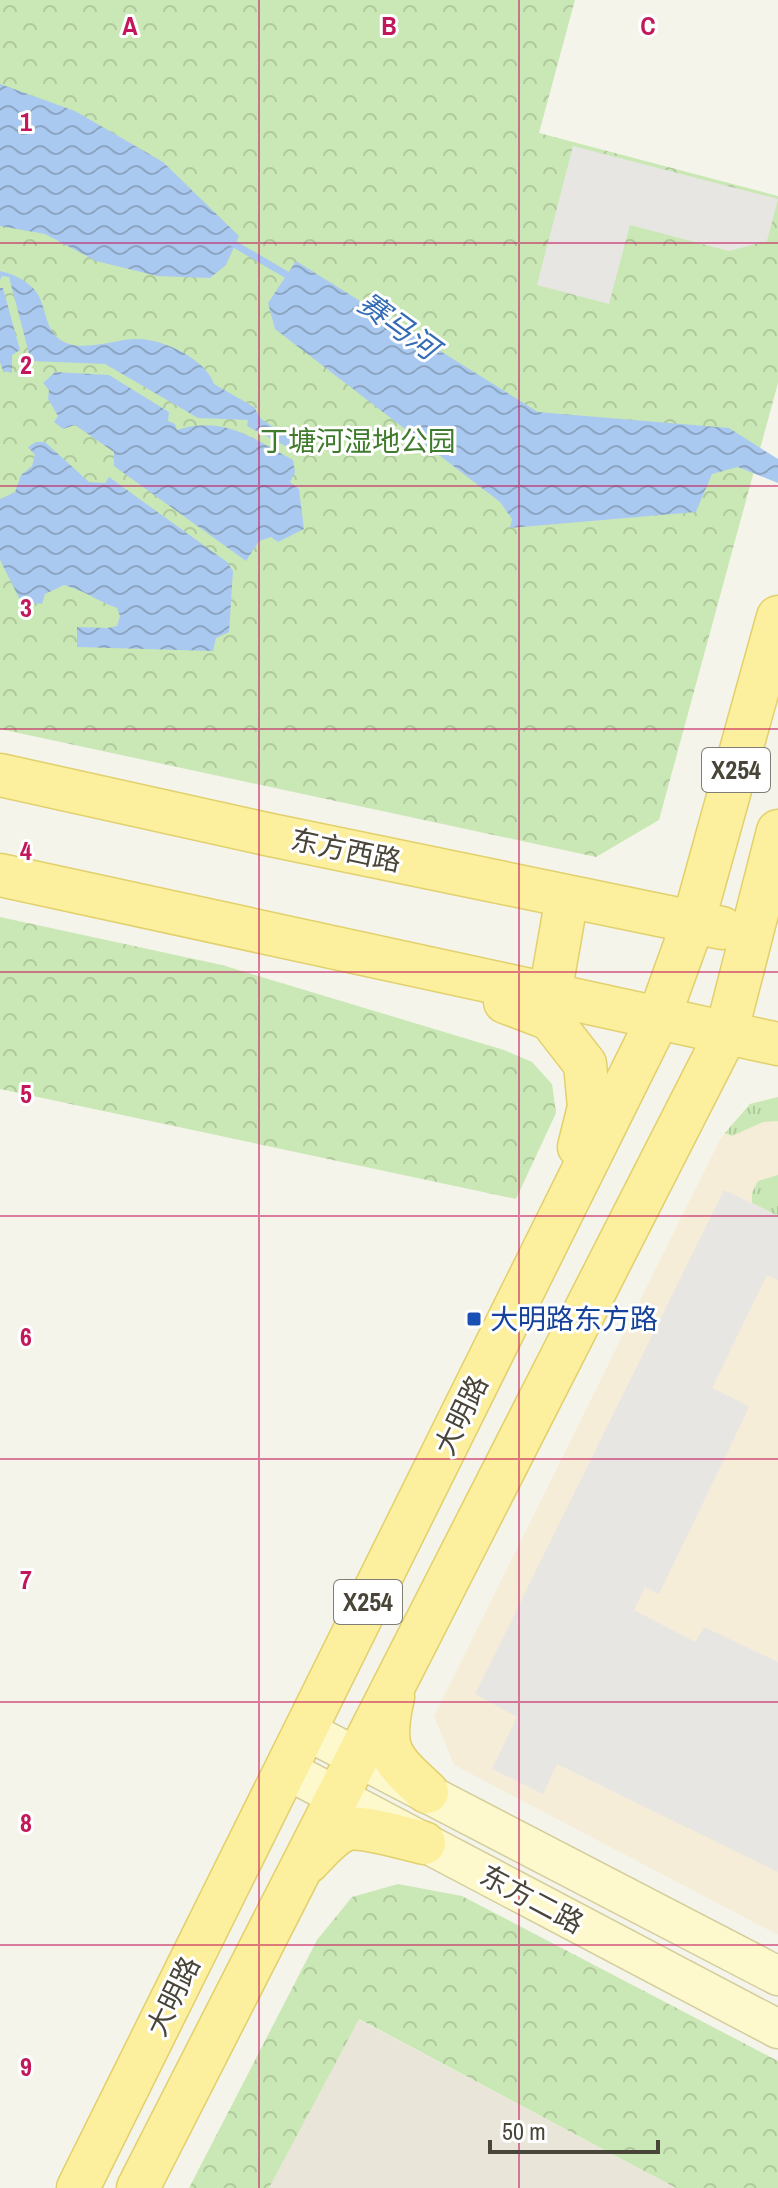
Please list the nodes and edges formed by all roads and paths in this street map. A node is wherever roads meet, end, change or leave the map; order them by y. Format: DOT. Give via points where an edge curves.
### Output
graph roads {
  1 [pos="778,617"];
  2 [pos="0,775"];
  3 [pos="778,831"];
  4 [pos="0,875"];
  5 [pos="567,897"];
  6 [pos="693,923"];
  7 [pos="765,936"];
  8 [pos="403,963"];
  9 [pos="550,994"];
  10 [pos="659,1017"];
  11 [pos="726,1034"];
  12 [pos="778,1044"];
  13 [pos="564,1207"];
  14 [pos="396,1680"];
  15 [pos="305,1730"];
  16 [pos="358,1756"];
  17 [pos="285,1769"];
  18 [pos="427,1792"];
  19 [pos="337,1798"];
  20 [pos="424,1843"];
  21 [pos="299,1871"];
  22 [pos="778,1976"];
  23 [pos="778,2029"];
  24 [pos="78,2188"];
  25 [pos="138,2188"];
  1 -- 6 [label="main road, 大明路 / X254"];
  2 -- 5 [label="main road, 东方西路"];
  3 -- 7 [label="main road, 大明路 / X254"];
  4 -- 8 [label="main road"];
  5 -- 6 [label="main road, 东方西路"];
  5 -- 9 [label="main road"];
  6 -- 7 [label="main road, 东方西路"];
  6 -- 10 [label="main road, 大明路 / X254"];
  7 -- 11 [label="main road, 大明路 / X254"];
  8 -- 9 [label="main road"];
  8 -- 13 [label="main road" via="550,1019 585,1064 589,1107"];
  9 -- 10 [label="main road"];
  10 -- 11 [label="main road"];
  10 -- 13 [label="main road, 大明路 / X254"];
  11 -- 12 [label="main road"];
  11 -- 14 [label="main road, 大明路 / X254"];
  13 -- 15 [label="main road, 大明路 / X254"];
  14 -- 16 [label="main road, 大明路 / X254"];
  14 -- 18 [label="main road" via="386,1727 389,1749"];
  15 -- 16 [label="main road, 东方二路"];
  15 -- 17 [label="main road, 大明路 / X254"];
  16 -- 18 [label="main road, 东方二路"];
  16 -- 19 [label="main road, 大明路 / X254"];
  17 -- 19 [label="main road, 东方二路"];
  17 -- 24 [label="main road, 大明路 / X254"];
  18 -- 22 [label="main road, 东方二路"];
  19 -- 20 [label="main road, 东方二路"];
  19 -- 21 [label="main road, 大明路 / X254"];
  20 -- 21 [label="main road" via="348,1829"];
  20 -- 23 [label="main road, 东方二路"];
  21 -- 25 [label="main road, 大明路 / X254"];
}
